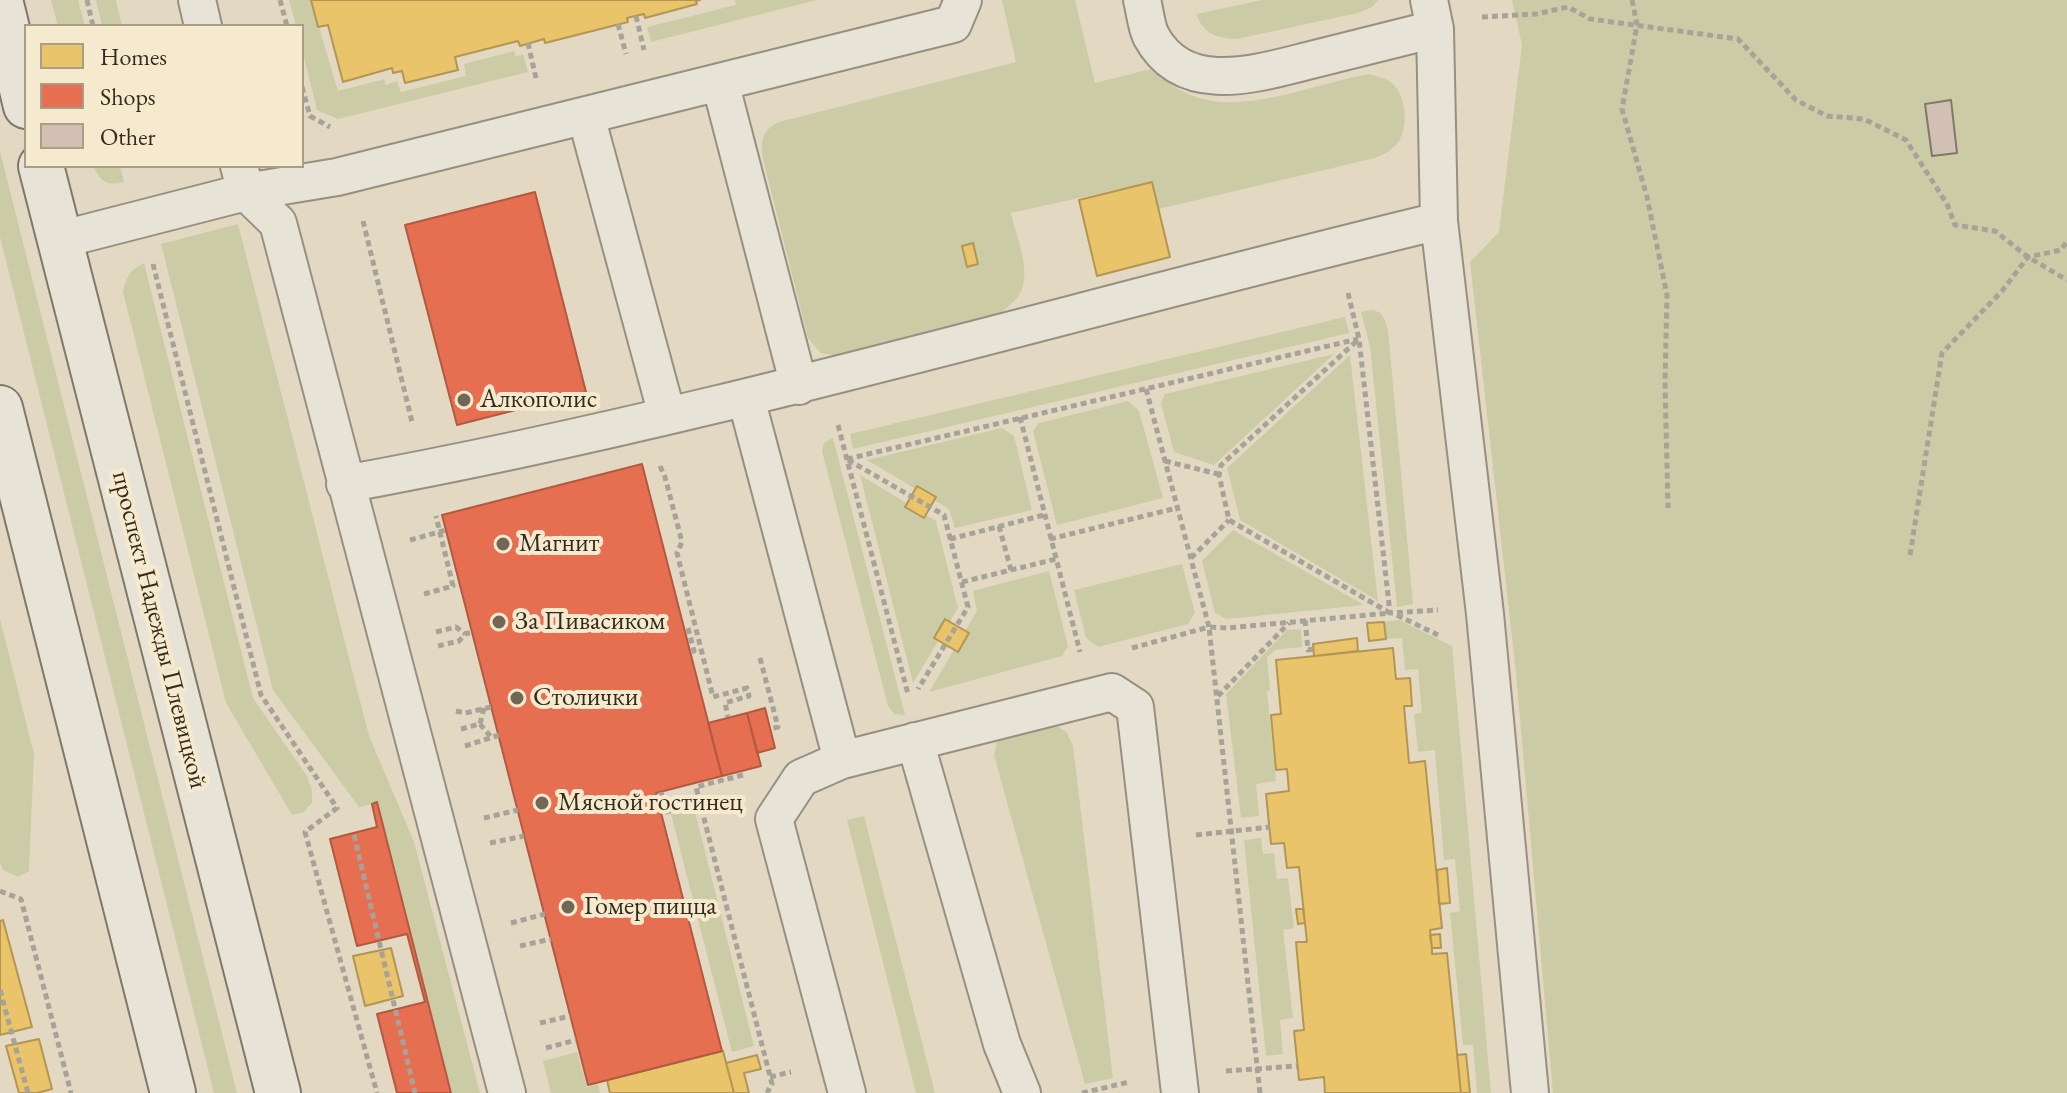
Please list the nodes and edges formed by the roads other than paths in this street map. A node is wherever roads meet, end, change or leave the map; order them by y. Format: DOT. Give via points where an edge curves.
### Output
graph roads {
  1 [pos="0,0"];
  2 [pos="197,0"];
  3 [pos="963,0"];
  4 [pos="1142,0"];
  5 [pos="1432,15"];
  6 [pos="203,24"];
  7 [pos="720,82"];
  8 [pos="24,98"];
  9 [pos="586,116"];
  10 [pos="41,168"];
  11 [pos="243,179"];
  12 [pos="1439,221"];
  13 [pos="59,240"];
  14 [pos="799,386"];
  15 [pos="746,398"];
  16 [pos="0,408"];
  17 [pos="667,415"];
  18 [pos="345,484"];
  19 [pos="915,741"];
  20 [pos="842,760"];
  21 [pos="173,1093"];
  22 [pos="278,1093"];
  23 [pos="507,1093"];
  24 [pos="847,1093"];
  25 [pos="1022,1093"];
  26 [pos="1180,1093"];
  27 [pos="1530,1093"];
  1 -- 8 [label="main road"];
  2 -- 6 [label="lane"];
  3 -- 7 [label="lane" via="953,24"];
  4 -- 5 [label="lane" via="1151,36 1171,59 1222,78 1253,74"];
  5 -- 12 [label="lane"];
  7 -- 9 [label="lane"];
  7 -- 14 [label="lane"];
  9 -- 11 [label="lane" via="337,177"];
  9 -- 17 [label="lane"];
  10 -- 13 [label="main road, проспект Надежды Плевицкой"];
  11 -- 13 [label="lane" via="141,218"];
  11 -- 18 [label="lane" via="278,223"];
  12 -- 14 [label="lane"];
  12 -- 27 [label="lane" via="1485,614"];
  13 -- 22 [label="main road, проспект Надежды Плевицкой"];
  14 -- 15 [label="lane"];
  15 -- 17 [label="lane"];
  15 -- 20 [label="lane"];
  16 -- 21 [label="main road"];
  17 -- 18 [label="lane"];
  18 -- 23 [label="lane"];
  19 -- 20 [label="lane"];
  19 -- 25 [label="lane" via="1002,1044"];
  19 -- 26 [label="lane" via="1112,692 1135,707"];
  20 -- 24 [label="lane" via="801,778 774,819"];
}
